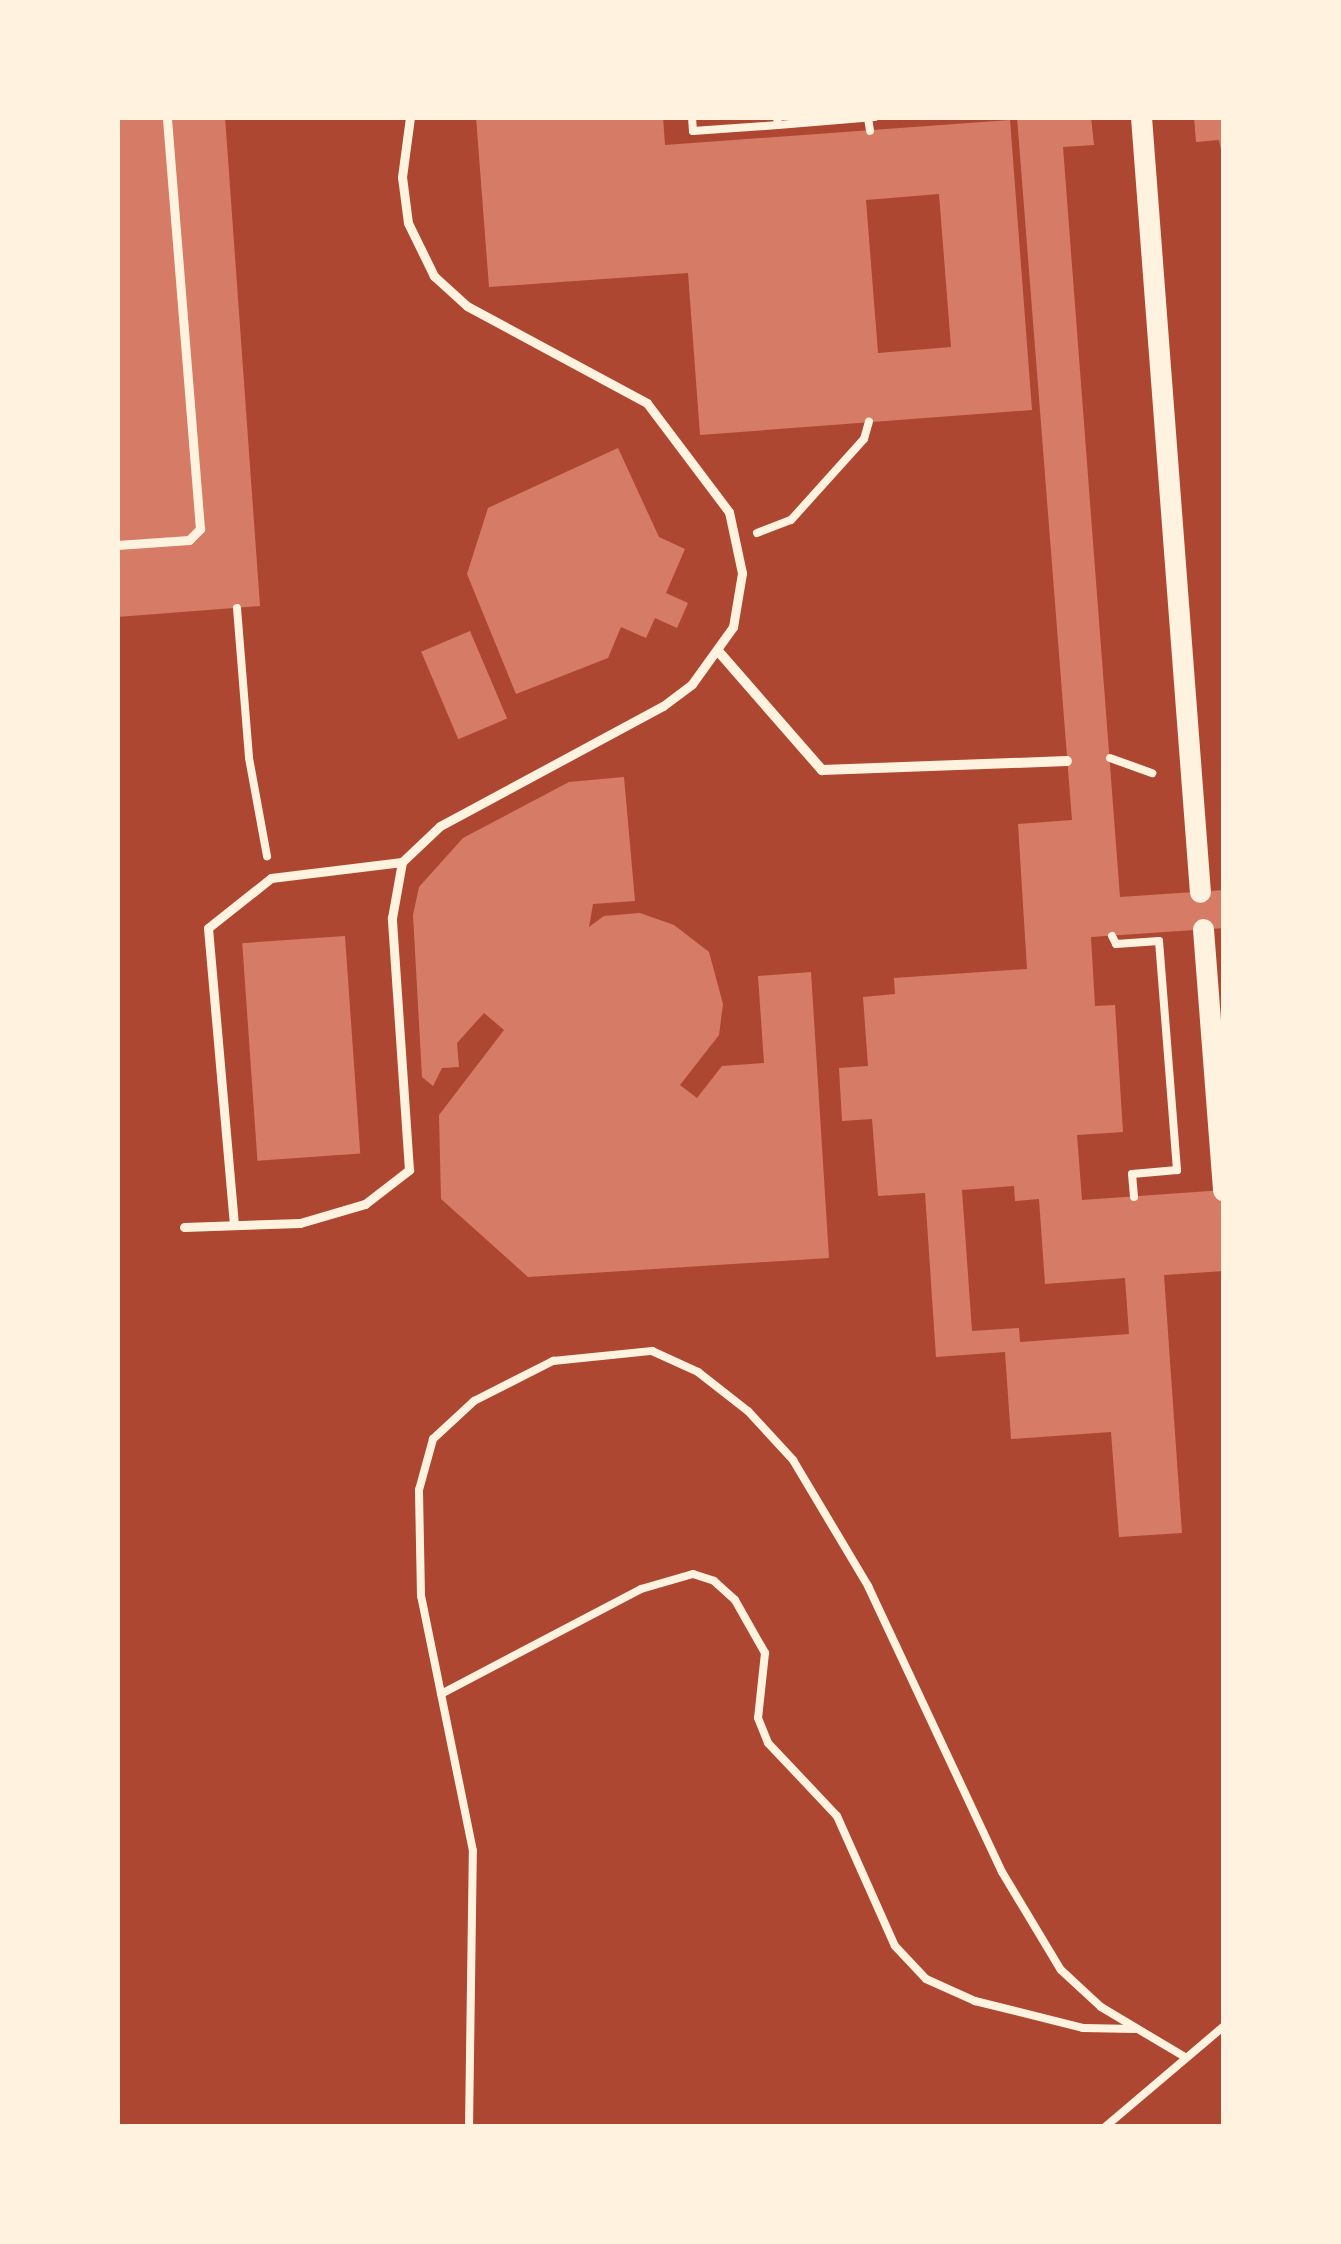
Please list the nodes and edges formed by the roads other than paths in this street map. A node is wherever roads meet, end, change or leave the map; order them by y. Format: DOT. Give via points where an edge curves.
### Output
graph roads {
  1 [pos="166,117"];
  2 [pos="410,117"];
  3 [pos="1141,121"];
  4 [pos="117,545"];
  5 [pos="719,652"];
  6 [pos="1067,760"];
  7 [pos="402,862"];
  8 [pos="1200,892"];
  9 [pos="1203,929"];
  10 [pos="1223,1190"];
  11 [pos="234,1225"];
  12 [pos="184,1227"];
  1 -- 4 [label="lane" via="200,529 189,540"];
  2 -- 5 [label="lane" via="402,177 407,223 434,276 467,306 647,404 708,477 739,541 733,627"];
  3 -- 8 [label="street"];
  5 -- 6 [label="street" via="822,770"];
  5 -- 7 [label="lane" via="663,706 440,826"];
  7 -- 11 [label="lane" via="392,918 409,1170 347,1210 300,1223"];
  7 -- 11 [label="lane" via="271,878 208,928"];
  9 -- 10 [label="street"];
  11 -- 12 [label="lane"];
}
